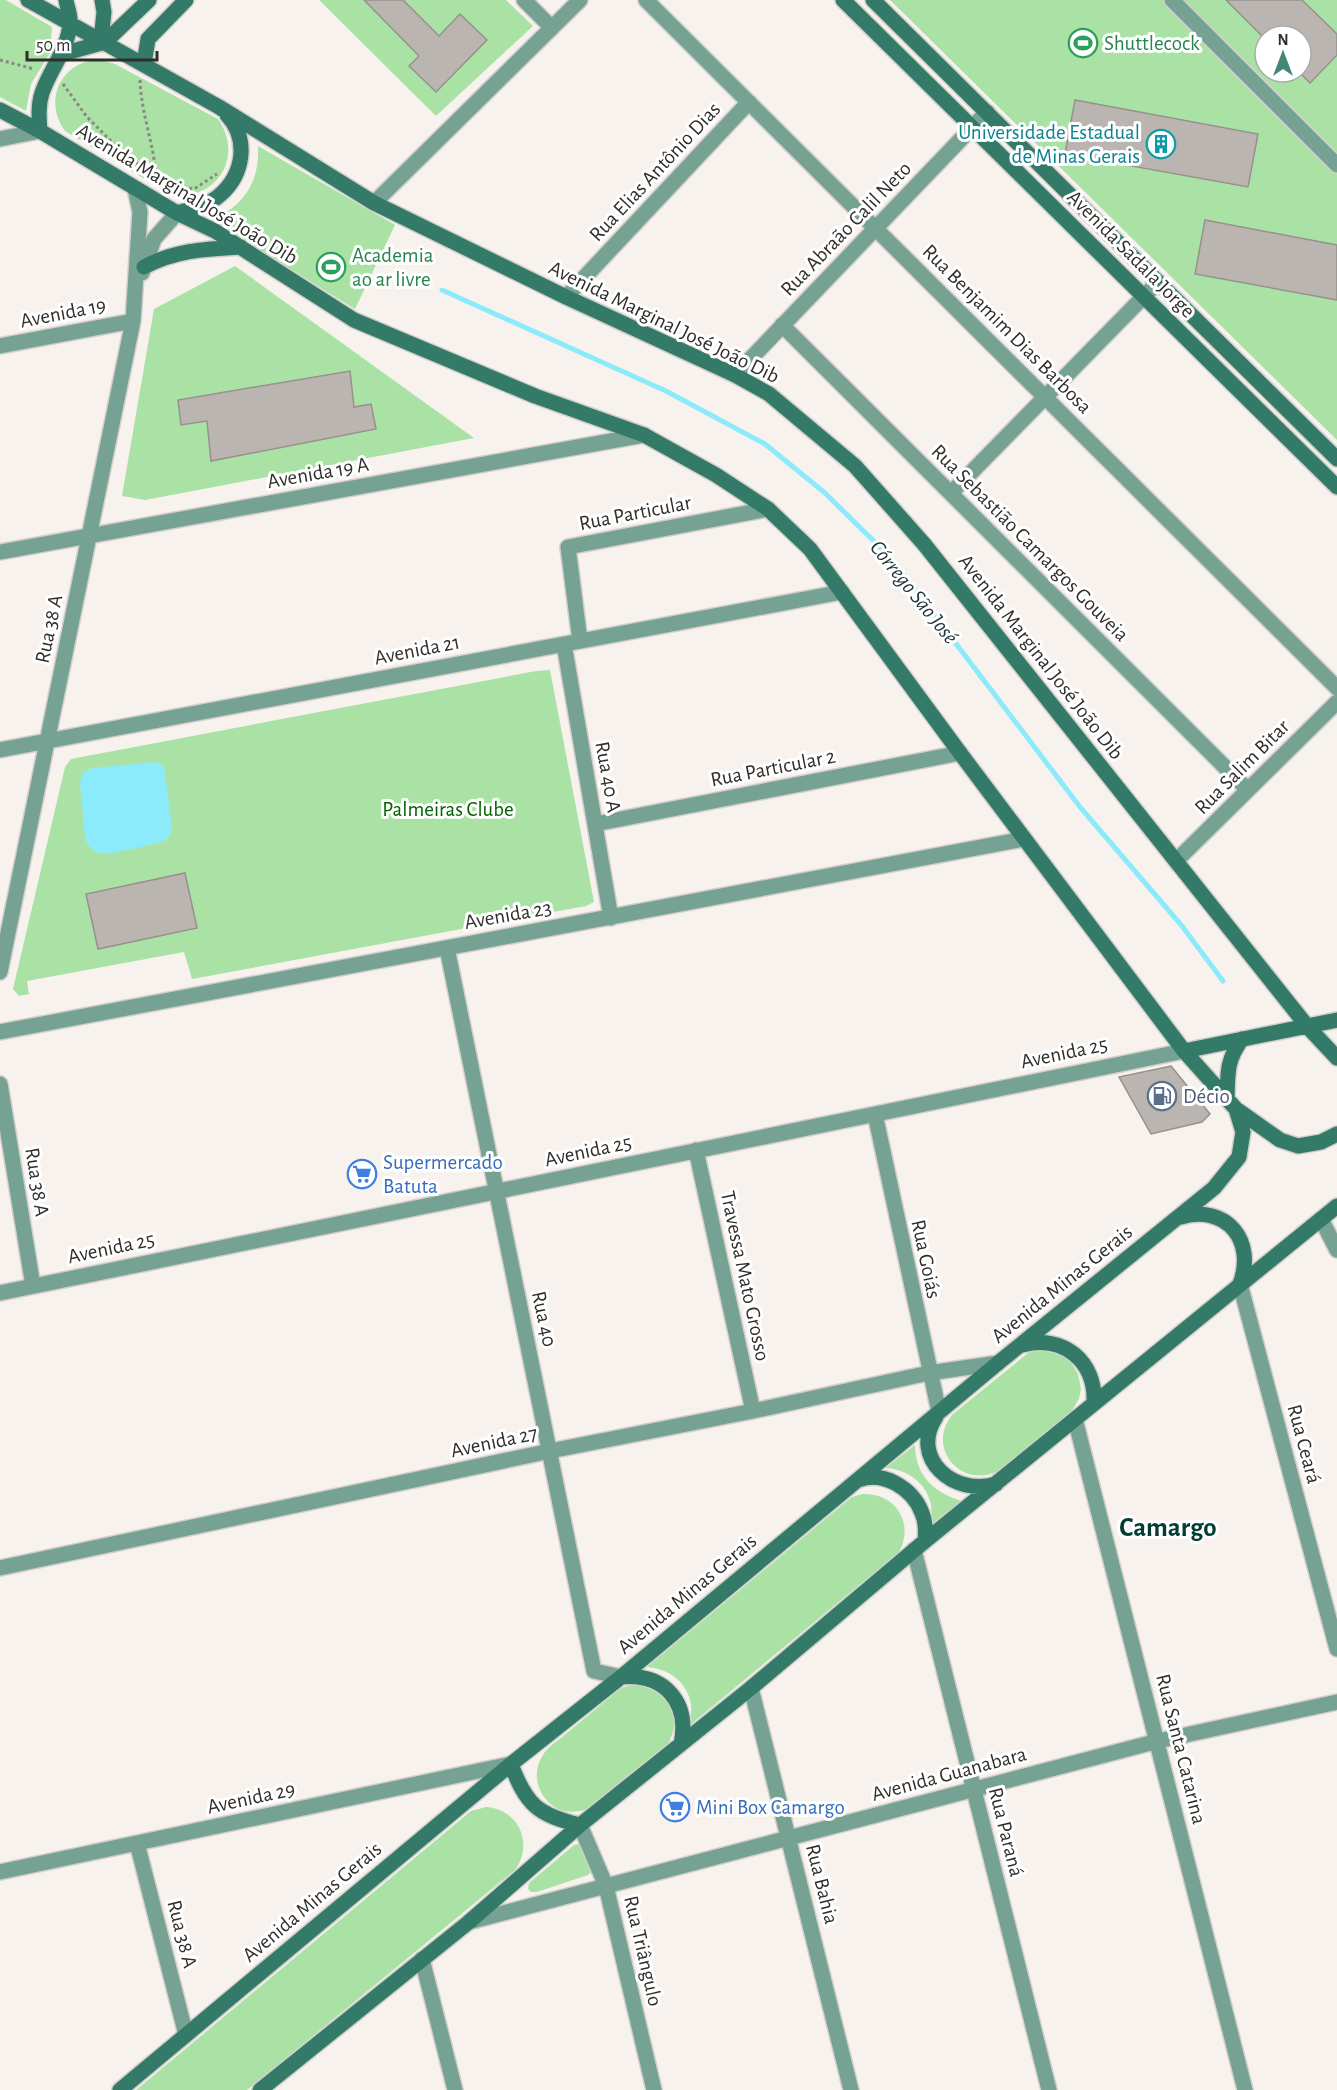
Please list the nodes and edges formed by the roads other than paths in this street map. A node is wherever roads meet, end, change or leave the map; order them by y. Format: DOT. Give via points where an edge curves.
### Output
graph roads {
  1 [pos="28,0"];
  2 [pos="66,0"];
  3 [pos="102,0"];
  4 [pos="149,0"];
  5 [pos="186,0"];
  6 [pos="524,0"];
  7 [pos="580,0"];
  8 [pos="646,0"];
  9 [pos="843,0"];
  10 [pos="873,0"];
  11 [pos="1172,0"];
  12 [pos="70,22"];
  13 [pos="552,28"];
  14 [pos="103,41"];
  15 [pos="62,54"];
  16 [pos="144,64"];
  17 [pos="749,102"];
  18 [pos="219,107"];
  19 [pos="0,110"];
  20 [pos="987,112"];
  21 [pos="972,127"];
  22 [pos="40,130"];
  23 [pos="0,138"];
  24 [pos="1337,165"];
  25 [pos="135,189"];
  26 [pos="374,203"];
  27 [pos="177,213"];
  28 [pos="876,228"];
  29 [pos="240,247"];
  30 [pos="144,267"];
  31 [pos="1158,282"];
  32 [pos="136,293"];
  33 [pos="1143,296"];
  34 [pos="566,297"];
  35 [pos="133,321"];
  36 [pos="782,325"];
  37 [pos="0,346"];
  38 [pos="735,375"];
  39 [pos="1045,397"];
  40 [pos="644,435"];
  41 [pos="1337,459"];
  42 [pos="1337,488"];
  43 [pos="951,493"];
  44 [pos="768,509"];
  45 [pos="89,536"];
  46 [pos="0,552"];
  47 [pos="842,592"];
  48 [pos="580,641"];
  49 [pos="564,644"];
  50 [pos="1337,688"];
  51 [pos="1337,702"];
  52 [pos="47,742"];
  53 [pos="0,750"];
  54 [pos="960,753"];
  55 [pos="1248,790"];
  56 [pos="595,824"];
  57 [pos="1024,839"];
  58 [pos="1176,861"];
  59 [pos="611,918"];
  60 [pos="447,948"];
  61 [pos="0,972"];
  62 [pos="1337,1020"];
  63 [pos="1307,1026"];
  64 [pos="0,1032"];
  65 [pos="1242,1040"];
  66 [pos="1184,1051"];
  67 [pos="1337,1058"];
  68 [pos="0,1084"];
  69 [pos="1232,1104"];
  70 [pos="874,1114"];
  71 [pos="1337,1134"];
  72 [pos="696,1150"];
  73 [pos="497,1191"];
  74 [pos="1337,1206"];
  75 [pos="1178,1218"];
  76 [pos="1321,1219"];
  77 [pos="1337,1250"];
  78 [pos="1240,1284"];
  79 [pos="33,1286"];
  80 [pos="0,1293"];
  81 [pos="1022,1344"];
  82 [pos="998,1363"];
  83 [pos="929,1373"];
  84 [pos="1094,1403"];
  85 [pos="753,1412"];
  86 [pos="939,1412"];
  87 [pos="1075,1419"];
  88 [pos="550,1451"];
  89 [pos="854,1482"];
  90 [pos="999,1483"];
  91 [pos="920,1545"];
  92 [pos="0,1568"];
  93 [pos="1337,1648"];
  94 [pos="621,1677"];
  95 [pos="751,1688"];
  96 [pos="1337,1702"];
  97 [pos="1158,1741"];
  98 [pos="681,1744"];
  99 [pos="510,1764"];
  100 [pos="974,1789"];
  101 [pos="580,1825"];
  102 [pos="788,1838"];
  103 [pos="137,1843"];
  104 [pos="0,1872"];
  105 [pos="606,1886"];
  106 [pos="469,1922"];
  107 [pos="422,1959"];
  108 [pos="186,2034"];
  109 [pos="120,2090"];
  110 [pos="260,2090"];
  111 [pos="455,2090"];
  112 [pos="654,2090"];
  113 [pos="851,2090"];
  114 [pos="1049,2090"];
  115 [pos="1245,2090"];
  1 -- 12 [label="main road, Avenida Marginal José João Dib"];
  2 -- 12 [label="main road"];
  3 -- 14 [label="main road"];
  4 -- 14 [label="main road"];
  5 -- 16 [label="main road" via="148,39"];
  6 -- 13 [label="street"];
  7 -- 13 [label="street"];
  8 -- 17 [label="street, Rua Benjamim Dias Barbosa"];
  9 -- 21 [label="main road, Avenida Sadala Jorge"];
  10 -- 20 [label="main road, Avenida Sadala Jorge"];
  11 -- 24 [label="street"];
  12 -- 14 [label="main road, Avenida Marginal José João Dib"];
  12 -- 15 [label="main road"];
  13 -- 26 [label="street"];
  14 -- 15 [label="main road"];
  14 -- 16 [label="main road, Avenida Marginal José João Dib"];
  15 -- 22 [label="main road" via="41,95"];
  16 -- 18 [label="main road, Avenida Marginal José João Dib"];
  17 -- 28 [label="street, Rua Benjamim Dias Barbosa"];
  17 -- 34 [label="street, Rua Elias Antônio Dias"];
  18 -- 26 [label="main road, Avenida Marginal José João Dib"];
  18 -- 27 [label="main road" via="240,135 239,171 219,196"];
  19 -- 22 [label="main road, Avenida Marginal José João Dib"];
  20 -- 21 [label="street, Rua Abraão Calil Neto"];
  20 -- 31 [label="main road, Avenida Sadala Jorge"];
  21 -- 28 [label="street, Rua Abraão Calil Neto"];
  21 -- 33 [label="main road, Avenida Sadala Jorge"];
  22 -- 23 [label="street"];
  22 -- 25 [label="main road, Avenida Marginal José João Dib"];
  25 -- 27 [label="main road, Avenida Marginal José João Dib"];
  25 -- 32 [label="street, Rua 38 A" via="141,212"];
  26 -- 34 [label="main road, Avenida Marginal José João Dib"];
  27 -- 29 [label="main road, Avenida Marginal José João Dib"];
  27 -- 30 [label="street, Rua 38 A" via="154,239"];
  28 -- 36 [label="street, Rua Abraão Calil Neto"];
  28 -- 39 [label="street, Rua Benjamim Dias Barbosa"];
  29 -- 30 [label="main road" via="174,254"];
  29 -- 40 [label="main road, Avenida Marginal José João Dib" via="354,320 535,396"];
  30 -- 32 [label="street, Rua 38 A"];
  31 -- 33 [label="street"];
  31 -- 41 [label="main road, Avenida Sadala Jorge"];
  32 -- 35 [label="street, Rua 38 A"];
  33 -- 39 [label="street"];
  33 -- 42 [label="main road, Avenida Sadala Jorge"];
  34 -- 38 [label="main road, Avenida Marginal José João Dib"];
  35 -- 37 [label="street, Avenida 19"];
  35 -- 45 [label="street, Rua 38 A"];
  36 -- 38 [label="street, Rua Abraão Calil Neto"];
  36 -- 43 [label="street, Rua Sebastião Camargos Gouveia"];
  38 -- 58 [label="main road, Avenida Marginal José João Dib" via="769,394 855,466 924,544"];
  39 -- 43 [label="street"];
  39 -- 50 [label="street, Rua Benjamim Dias Barbosa"];
  40 -- 44 [label="main road, Avenida Marginal José João Dib"];
  40 -- 45 [label="street, Avenida 19 A"];
  43 -- 55 [label="street, Rua Sebastião Camargos Gouveia"];
  44 -- 47 [label="main road, Avenida Marginal José João Dib" via="810,549"];
  44 -- 48 [label="street, Rua Particular" via="568,547"];
  45 -- 46 [label="street, Avenida 19 A"];
  45 -- 52 [label="street, Rua 38 A"];
  47 -- 48 [label="street, Avenida 21"];
  47 -- 54 [label="main road, Avenida Marginal José João Dib"];
  48 -- 49 [label="street, Avenida 21"];
  49 -- 52 [label="street, Avenida 21"];
  49 -- 56 [label="street, Rua 40 A"];
  51 -- 55 [label="street, Rua Salim Bitar"];
  52 -- 53 [label="street, Avenida 21"];
  52 -- 61 [label="street, Rua 38 A"];
  54 -- 56 [label="street, Rua Particular 2"];
  54 -- 57 [label="main road, Avenida Marginal José João Dib"];
  55 -- 58 [label="street, Rua Salim Bitar"];
  56 -- 59 [label="street, Rua 40 A"];
  57 -- 59 [label="street, Avenida 23"];
  57 -- 66 [label="main road, Avenida Marginal José João Dib"];
  58 -- 63 [label="main road, Avenida Marginal José João Dib"];
  59 -- 60 [label="street, Avenida 23"];
  60 -- 64 [label="street, Avenida 23"];
  60 -- 73 [label="street, Rua 40"];
  62 -- 63 [label="main road"];
  63 -- 65 [label="main road"];
  63 -- 67 [label="main road, Avenida Marginal José João Dib"];
  65 -- 66 [label="main road"];
  65 -- 69 [label="main road, Avenida Minas Gerais" via="1231,1054 1228,1072"];
  66 -- 69 [label="main road, Avenida Marginal José João Dib"];
  66 -- 70 [label="street, Avenida 25"];
  68 -- 79 [label="street, Rua 38 A"];
  69 -- 71 [label="main road, Avenida Marginal José João Dib" via="1280,1140 1298,1146"];
  69 -- 75 [label="main road, Avenida Minas Gerais" via="1243,1132 1239,1157 1215,1188"];
  70 -- 72 [label="street, Avenida 25"];
  70 -- 83 [label="street, Rua Goiás"];
  72 -- 73 [label="street, Avenida 25"];
  72 -- 85 [label="street, Travessa Mato Grosso"];
  73 -- 79 [label="street, Avenida 25"];
  73 -- 88 [label="street, Rua 40"];
  74 -- 76 [label="main road"];
  75 -- 78 [label="main road" via="1208,1215 1233,1229 1246,1256"];
  75 -- 81 [label="main road, Avenida Minas Gerais"];
  76 -- 77 [label="street"];
  76 -- 78 [label="main road"];
  78 -- 84 [label="main road"];
  78 -- 93 [label="street, Rua Ceará"];
  79 -- 80 [label="street, Avenida 25"];
  81 -- 82 [label="main road, Avenida Minas Gerais"];
  81 -- 84 [label="main road" via="1050,1342 1075,1354 1091,1376"];
  82 -- 83 [label="street, Avenida 27"];
  82 -- 86 [label="main road, Avenida Minas Gerais"];
  83 -- 85 [label="street, Avenida 27"];
  83 -- 86 [label="street, Rua Goiás"];
  84 -- 87 [label="main road"];
  85 -- 88 [label="street, Avenida 27"];
  86 -- 89 [label="main road, Avenida Minas Gerais"];
  86 -- 90 [label="main road" via="928,1434 928,1447 939,1470 967,1486"];
  87 -- 90 [label="main road"];
  87 -- 97 [label="street, Rua Santa Catarina"];
  88 -- 92 [label="street, Avenida 27"];
  88 -- 94 [label="street, Rua 40" via="594,1671"];
  89 -- 91 [label="main road" via="867,1477 881,1478 906,1490 915,1500 926,1527"];
  89 -- 94 [label="main road, Avenida Minas Gerais"];
  90 -- 91 [label="main road"];
  91 -- 95 [label="main road"];
  91 -- 100 [label="street, Rua Paraná"];
  94 -- 98 [label="main road" via="648,1678 671,1693 683,1717"];
  94 -- 99 [label="main road, Avenida Minas Gerais"];
  95 -- 98 [label="main road"];
  95 -- 102 [label="street, Rua Bahia"];
  96 -- 97 [label="street, Avenida Guanabara"];
  97 -- 100 [label="street, Avenida Guanabara"];
  97 -- 115 [label="street, Rua Santa Catarina"];
  98 -- 101 [label="main road"];
  99 -- 101 [label="main road" via="518,1784 533,1804 553,1818"];
  99 -- 103 [label="street, Avenida 29"];
  99 -- 108 [label="main road, Avenida Minas Gerais"];
  100 -- 102 [label="street, Avenida Guanabara"];
  100 -- 114 [label="street, Rua Paraná"];
  101 -- 105 [label="street, Rua Triângulo"];
  101 -- 106 [label="main road"];
  102 -- 105 [label="street, Avenida Guanabara"];
  102 -- 113 [label="street, Rua Bahia"];
  103 -- 104 [label="street, Avenida 29"];
  103 -- 108 [label="street, Rua 38 A"];
  105 -- 106 [label="street, Avenida Guanabara"];
  105 -- 112 [label="street, Rua Triângulo"];
  106 -- 107 [label="main road"];
  107 -- 110 [label="main road"];
  107 -- 111 [label="street"];
  108 -- 109 [label="main road, Avenida Minas Gerais"];
}
